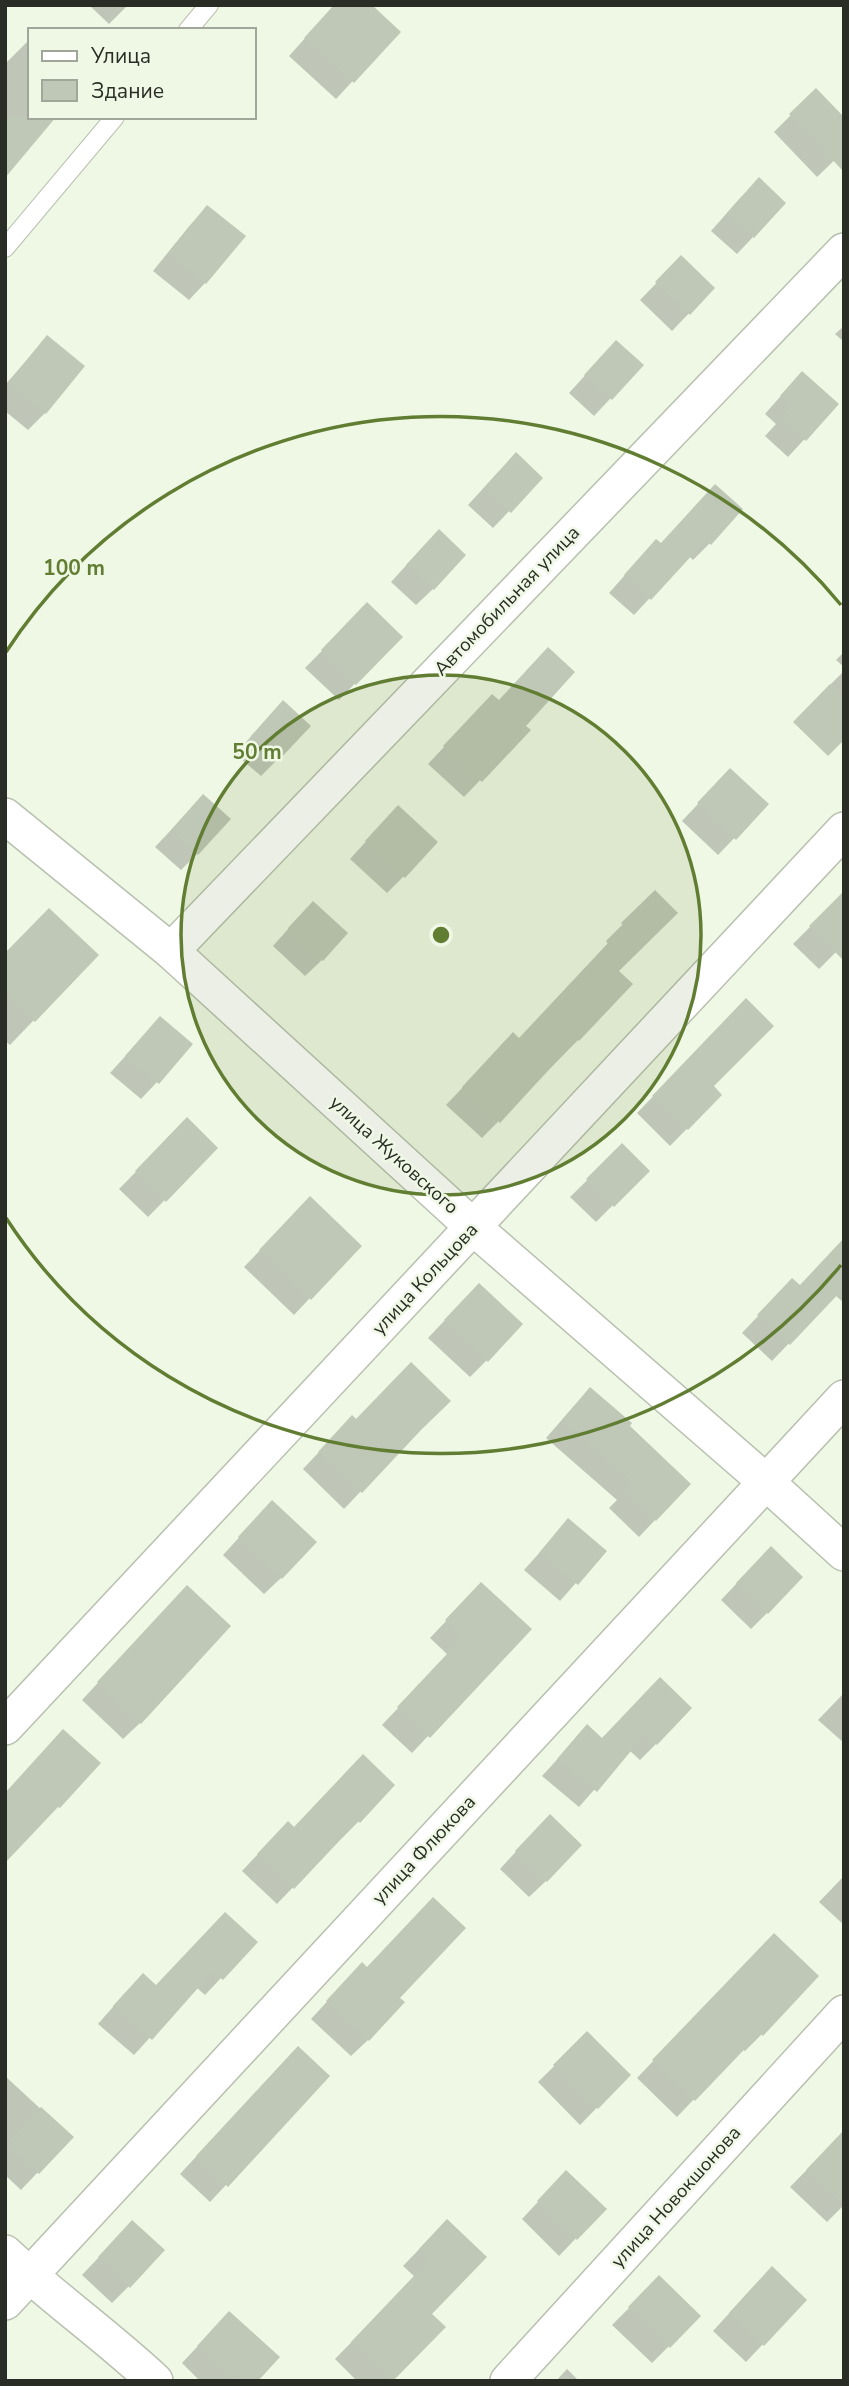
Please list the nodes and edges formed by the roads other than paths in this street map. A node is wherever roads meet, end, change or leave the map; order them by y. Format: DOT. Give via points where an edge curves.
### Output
graph roads {
  1 [pos="209,5"];
  2 [pos="190,28"];
  3 [pos="113,119"];
  4 [pos="5,248"];
  5 [pos="844,251"];
  6 [pos="5,816"];
  7 [pos="844,830"];
  8 [pos="171,951"];
  9 [pos="473,1227"];
  10 [pos="844,1398"];
  11 [pos="765,1481"];
  12 [pos="844,1553"];
  13 [pos="5,1727"];
  14 [pos="844,2013"];
  15 [pos="17,2264"];
  16 [pos="5,2302"];
  17 [pos="155,2381"];
  18 [pos="508,2381"];
  1 -- 2 [label="lane"];
  3 -- 4 [label="lane"];
  5 -- 8 [label="street, Автомобильная улица"];
  6 -- 8 [label="street, улица Жуковского"];
  7 -- 9 [label="street, улица Кольцова"];
  8 -- 9 [label="street, улица Жуковского"];
  9 -- 11 [label="street, улица Жуковского"];
  9 -- 13 [label="street, улица Кольцова"];
  10 -- 11 [label="street, улица Флюкова"];
  11 -- 12 [label="street, улица Жуковского"];
  11 -- 15 [label="street, улица Флюкова"];
  14 -- 18 [label="street, улица Новокшонова"];
  15 -- 16 [label="street, улица Флюкова"];
  15 -- 17 [label="street"];
}
